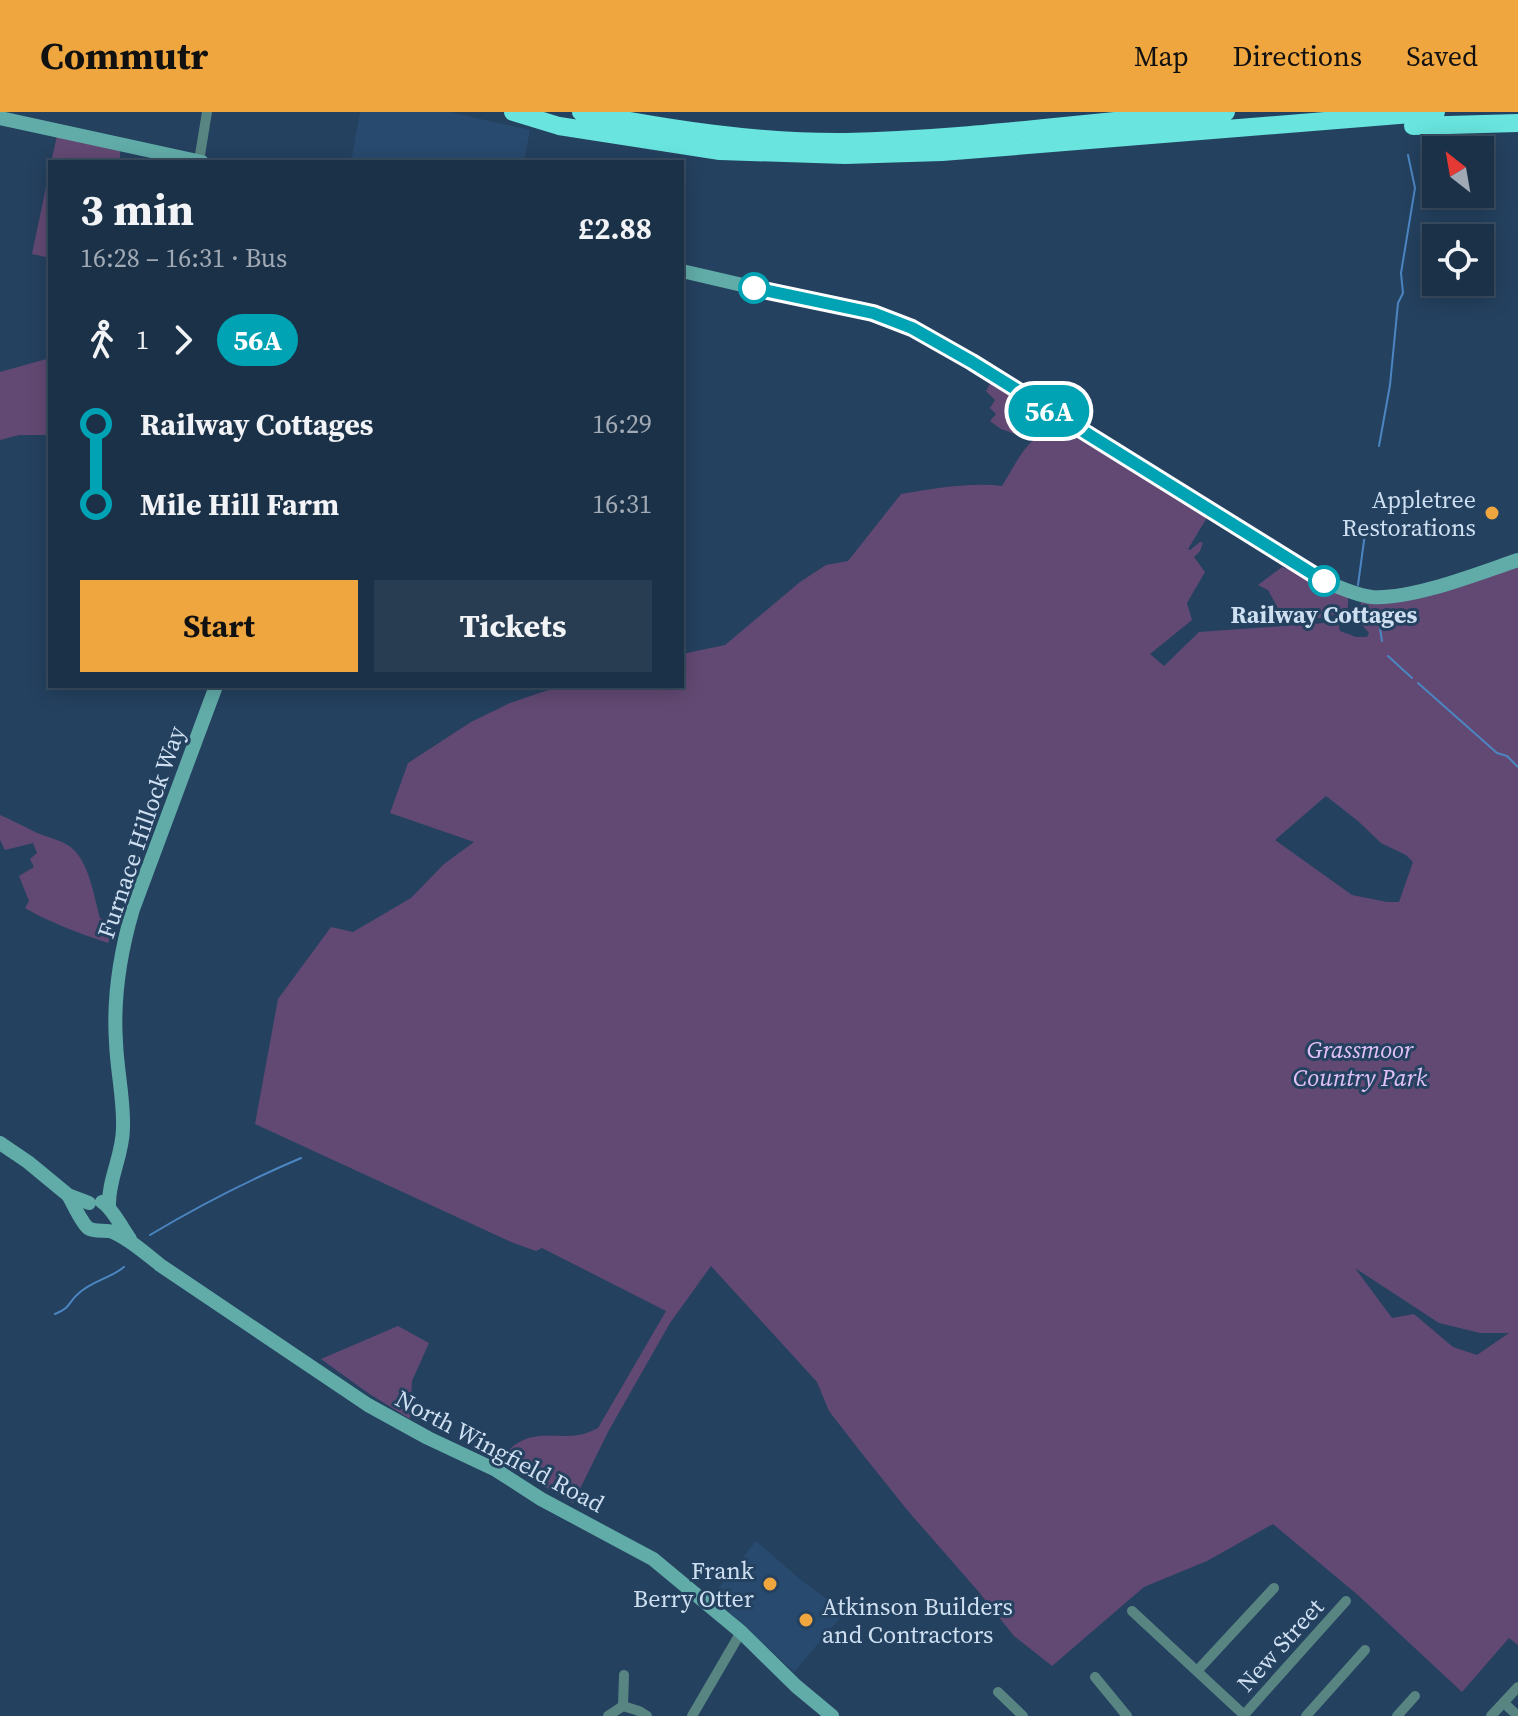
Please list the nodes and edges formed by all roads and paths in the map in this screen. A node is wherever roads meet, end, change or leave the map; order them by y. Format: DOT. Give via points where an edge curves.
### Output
graph roads {
  1 [pos="207,112"];
  2 [pos="513,112"];
  3 [pos="581,112"];
  4 [pos="1226,112"];
  5 [pos="1436,112"];
  6 [pos="0,118"];
  7 [pos="1518,123"];
  8 [pos="1255,127"];
  9 [pos="191,160"];
  10 [pos="200,160"];
  11 [pos="684,271"];
  12 [pos="1518,560"];
  13 [pos="215,688"];
  14 [pos="0,1143"];
  15 [pos="68,1195"];
  16 [pos="101,1206"];
  17 [pos="83,1219"];
  18 [pos="104,1229"];
  19 [pos="132,1242"];
  20 [pos="1274,1588"];
  21 [pos="1346,1601"];
  22 [pos="1132,1611"];
  23 [pos="741,1632"];
  24 [pos="1365,1650"];
  25 [pos="1197,1671"];
  26 [pos="624,1675"];
  27 [pos="1095,1677"];
  28 [pos="1518,1687"];
  29 [pos="998,1692"];
  30 [pos="1415,1696"];
  31 [pos="1504,1703"];
  32 [pos="623,1706"];
  33 [pos="608,1716"];
  34 [pos="647,1716"];
  35 [pos="692,1716"];
  36 [pos="832,1716"];
  37 [pos="1023,1716"];
  38 [pos="1127,1716"];
  39 [pos="1244,1716"];
  40 [pos="1306,1716"];
  41 [pos="1397,1716"];
  42 [pos="1491,1716"];
  43 [pos="1518,1716"];
  1 -- 10 [label="street"];
  2 -- 8 [label="highway" via="559,126 720,151 845,155"];
  3 -- 4 [label="highway" via="691,132 843,142"];
  5 -- 8 [label="highway"];
  6 -- 9 [label="main road"];
  7 -- 8 [label="highway" via="1287,132"];
  11 -- 12 [label="main road" via="862,309 912,328 1324,581 1355,593 1410,593"];
  13 -- 16 [label="main road, Furnace Hillock Way" via="124,942 115,1043 124,1129"];
  14 -- 15 [label="main road"];
  15 -- 16 [label="main road"];
  15 -- 17 [label="main road"];
  16 -- 17 [label="main road" via="83,1210"];
  16 -- 18 [label="main road" via="110,1223"];
  16 -- 19 [label="main road, North Wingfield Road"];
  17 -- 18 [label="main road" via="91,1229"];
  18 -- 19 [label="main road, North Wingfield Road"];
  19 -- 23 [label="main road, North Wingfield Road" via="368,1405 653,1559"];
  20 -- 25 [label="street"];
  21 -- 39 [label="street, New Street"];
  22 -- 25 [label="street"];
  23 -- 35 [label="street"];
  23 -- 36 [label="main road, North Wingfield Road"];
  24 -- 40 [label="street"];
  25 -- 39 [label="street"];
  26 -- 32 [label="street"];
  27 -- 38 [label="street"];
  28 -- 31 [label="street"];
  29 -- 37 [label="street"];
  30 -- 41 [label="street"];
  31 -- 42 [label="street"];
  31 -- 43 [label="street"];
  32 -- 33 [label="street"];
  32 -- 34 [label="street"];
}
